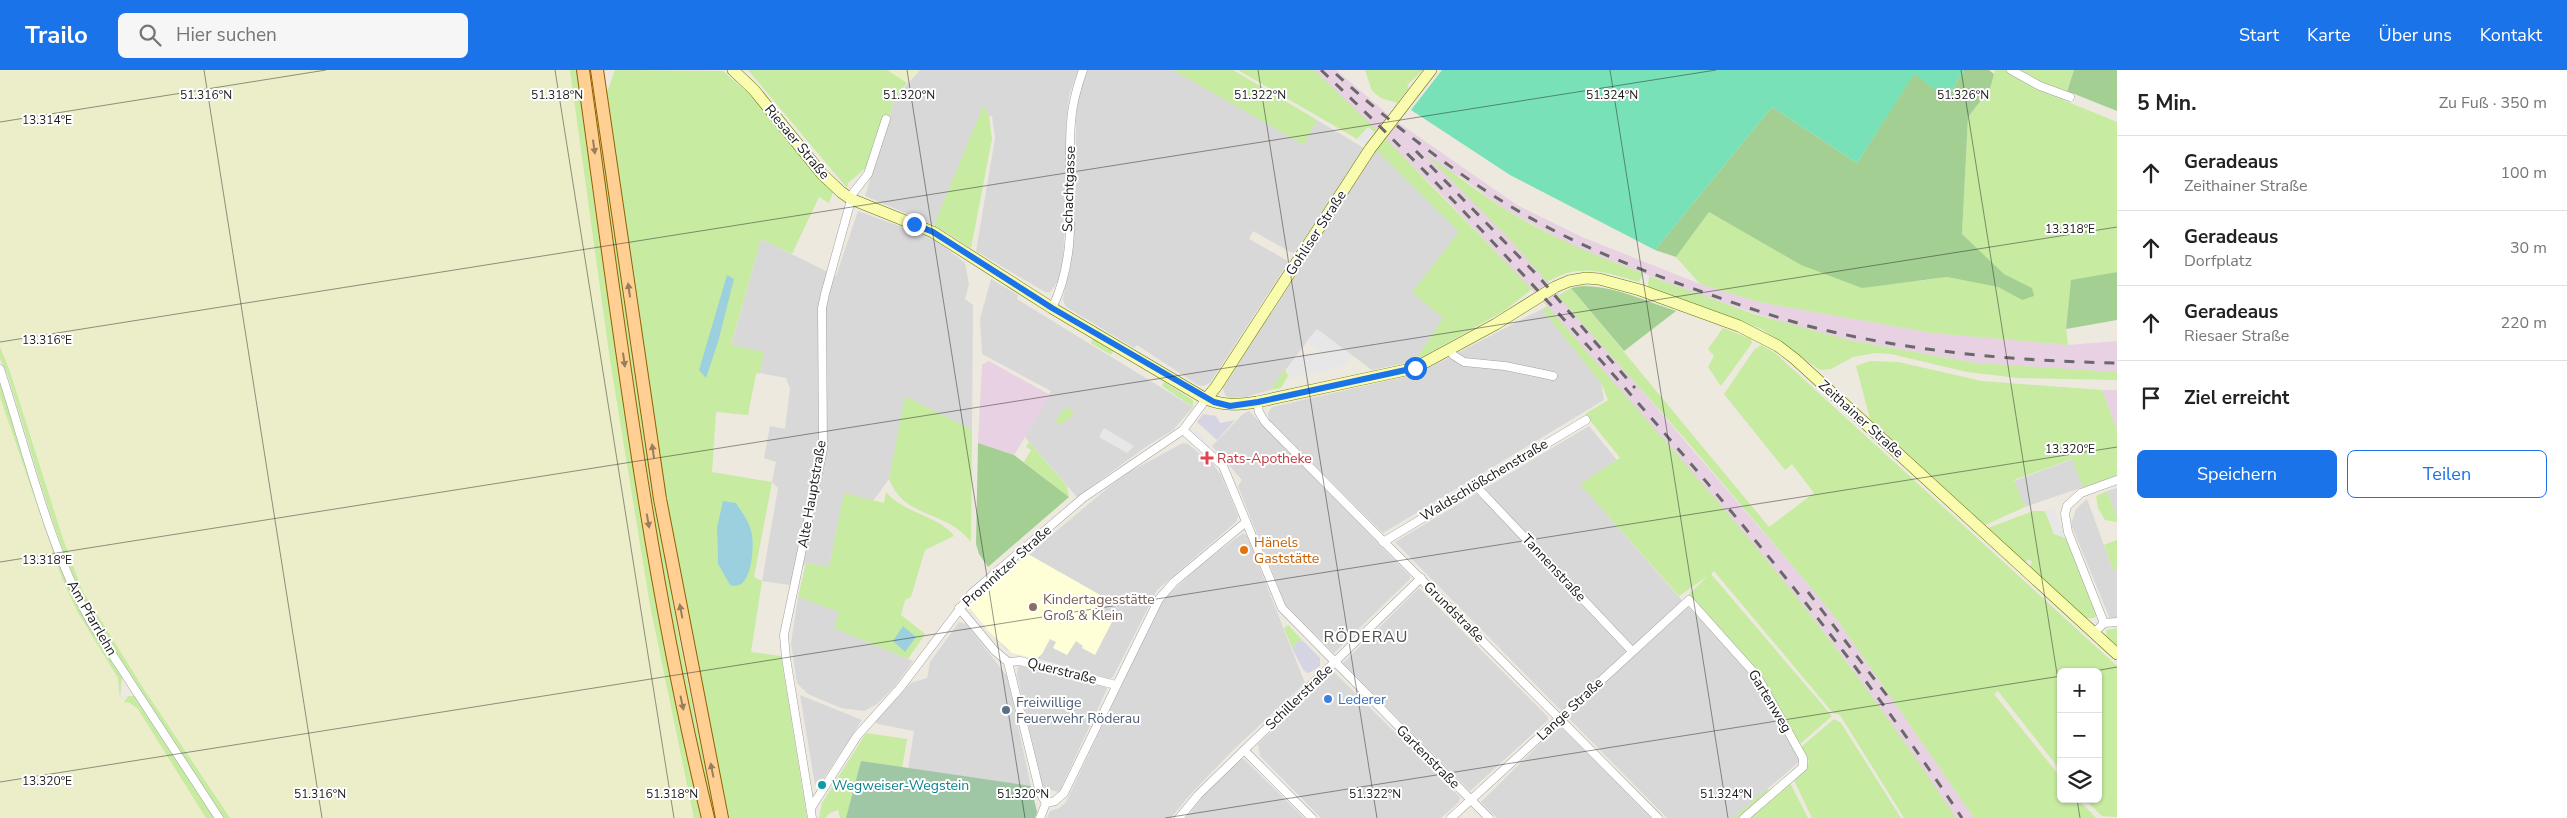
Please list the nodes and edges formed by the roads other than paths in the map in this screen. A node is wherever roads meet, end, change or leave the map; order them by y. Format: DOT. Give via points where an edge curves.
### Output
graph roads {
  1 [pos="583,70"];
  2 [pos="598,70"];
  3 [pos="733,70"];
  4 [pos="1082,70"];
  5 [pos="1431,70"];
  6 [pos="2012,70"];
  7 [pos="2070,97"];
  8 [pos="886,119"];
  9 [pos="851,199"];
  10 [pos="1052,308"];
  11 [pos="1450,350"];
  12 [pos="0,369"];
  13 [pos="1553,376"];
  14 [pos="1206,399"];
  15 [pos="1258,402"];
  16 [pos="1586,420"];
  17 [pos="1182,430"];
  18 [pos="2117,480"];
  19 [pos="1475,485"];
  20 [pos="1246,522"];
  21 [pos="1383,542"];
  22 [pos="1421,578"];
  23 [pos="1689,600"];
  24 [pos="959,608"];
  25 [pos="2117,622"];
  26 [pos="2104,623"];
  27 [pos="2094,632"];
  28 [pos="1632,651"];
  29 [pos="2117,654"];
  30 [pos="1008,662"];
  31 [pos="1334,662"];
  32 [pos="1116,685"];
  33 [pos="1560,718"];
  34 [pos="1244,750"];
  35 [pos="1471,800"];
  36 [pos="1046,803"];
  37 [pos="811,808"];
  38 [pos="219,818"];
  39 [pos="708,818"];
  40 [pos="722,818"];
  41 [pos="812,818"];
  42 [pos="1040,818"];
  43 [pos="1179,818"];
  44 [pos="1312,818"];
  45 [pos="1451,818"];
  46 [pos="1489,818"];
  47 [pos="1658,818"];
  48 [pos="1744,818"];
  1 -- 39 [label="main road, one-way" via="645,502 678,683"];
  40 -- 2 [label="main road, one-way" via="660,499"];
  3 -- 9 [label="street, Riesaer Straße" via="754,90 822,174"];
  4 -- 10 [label="street, Schachtgasse" via="1074,96 1071,124 1072,184 1066,263"];
  5 -- 14 [label="street, Gohliser Straße" via="1370,149"];
  6 -- 7 [label="street" via="2040,86"];
  8 -- 9 [label="street, Alte Hauptstraße" via="868,174"];
  9 -- 10 [label="street, Riesaer Straße" via="933,232"];
  9 -- 37 [label="street, Alte Hauptstraße" via="824,301 823,448 784,635"];
  10 -- 14 [label="street, Riesaer Straße"];
  11 -- 13 [label="street" via="1453,356 1464,362"];
  11 -- 15 [label="street" via="1415,368"];
  11 -- 27 [label="street, Zeithainer Straße" via="1569,281 1599,279 1640,290 1739,326 1778,346"];
  12 -- 38 [label="street, Am Pfarrlehn" via="76,593 96,630"];
  14 -- 15 [label="street, Riesaer Straße" via="1230,406"];
  14 -- 17 [label="street, Promnitzer Straße"];
  15 -- 21 [label="street, Grundstraße" via="1265,422"];
  16 -- 19 [label="street, Waldschlößchenstraße"];
  17 -- 20 [label="street, Gartenstraße" via="1222,466"];
  17 -- 24 [label="street, Promnitzer Straße" via="1083,498 972,593"];
  18 -- 26 [label="street" via="2081,493 2067,506 2066,514 2068,532"];
  19 -- 21 [label="street, Waldschlößchenstraße"];
  19 -- 28 [label="street, Tannenstraße"];
  20 -- 31 [label="street, Gartenstraße" via="1282,608"];
  20 -- 32 [label="street" via="1174,582 1159,599"];
  21 -- 22 [label="street, Grundstraße"];
  22 -- 31 [label="street, Schillerstraße"];
  22 -- 33 [label="street, Grundstraße"];
  23 -- 28 [label="street, Lange Straße"];
  23 -- 48 [label="street, Gartenweg" via="1757,676 1804,763"];
  24 -- 30 [label="street"];
  24 -- 37 [label="street, Promnitzer Straße" via="900,688 857,736"];
  25 -- 26 [label="street"];
  26 -- 27 [label="street"];
  27 -- 29 [label="street, Zeithainer Straße"];
  28 -- 33 [label="street, Lange Straße"];
  30 -- 32 [label="street, Querstraße" via="1020,661"];
  30 -- 36 [label="street" via="1040,793"];
  31 -- 34 [label="street, Schillerstraße"];
  31 -- 35 [label="street, Gartenstraße"];
  32 -- 36 [label="street" via="1064,793 1056,801"];
  33 -- 35 [label="street, Lange Straße"];
  33 -- 47 [label="street, Grundstraße"];
  34 -- 43 [label="street, Schillerstraße"];
  34 -- 44 [label="street"];
  35 -- 45 [label="street, Lange Straße"];
  35 -- 46 [label="street, Gartenstraße"];
  36 -- 42 [label="street"];
  37 -- 41 [label="street, Alte Hauptstraße"];
}
